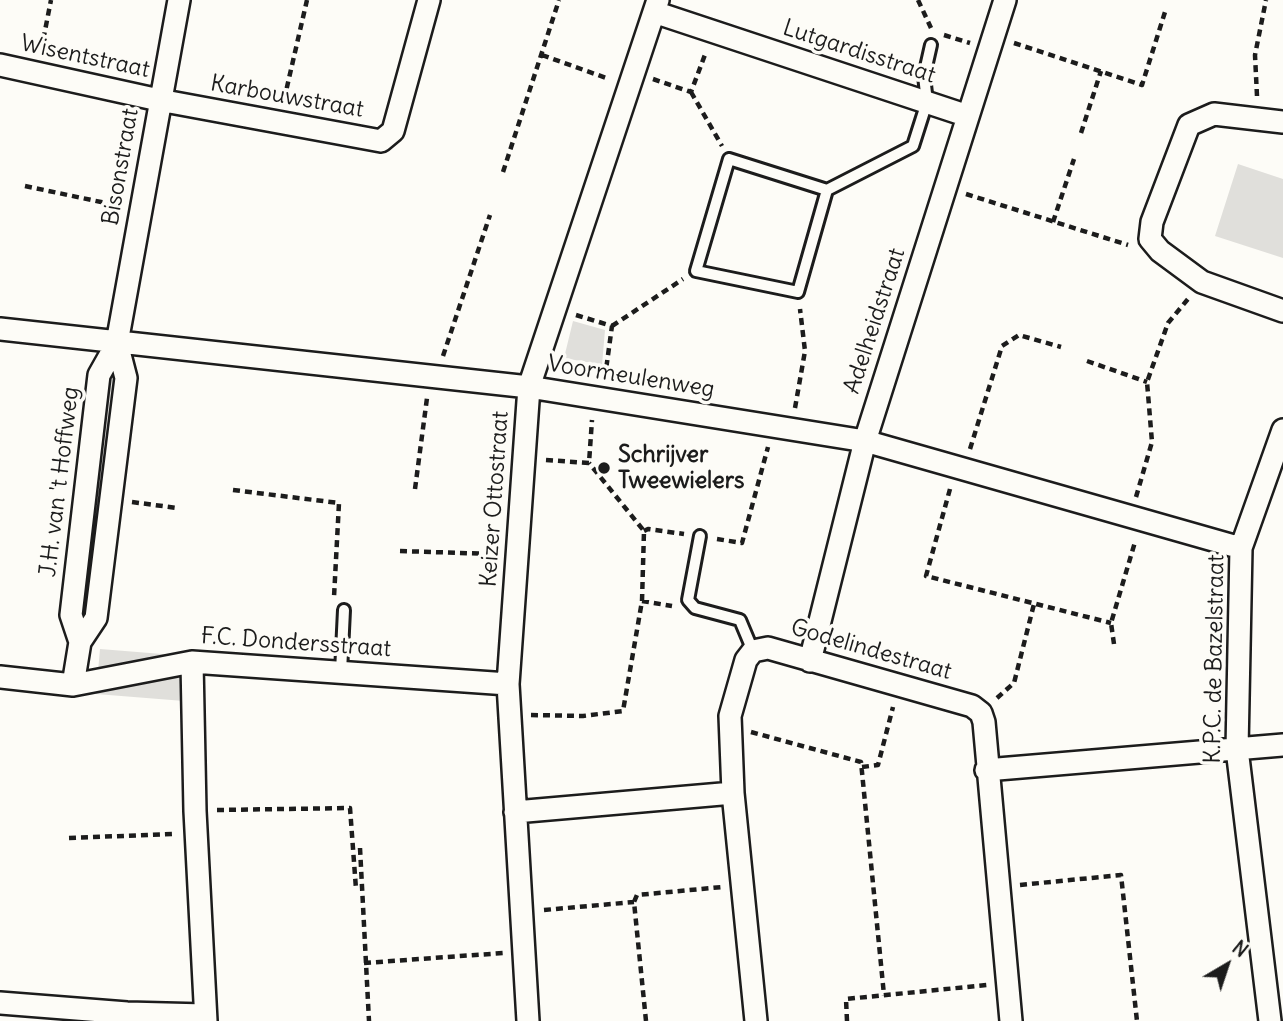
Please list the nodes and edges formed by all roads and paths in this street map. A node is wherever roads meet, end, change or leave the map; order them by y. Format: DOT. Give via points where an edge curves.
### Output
graph roads {
  1 [pos="51,0"];
  2 [pos="179,0"];
  3 [pos="307,0"];
  4 [pos="429,0"];
  5 [pos="559,0"];
  6 [pos="918,0"];
  7 [pos="1005,0"];
  8 [pos="1266,0"];
  9 [pos="656,6"];
  10 [pos="1165,12"];
  11 [pos="713,32"];
  12 [pos="991,43"];
  13 [pos="930,45"];
  14 [pos="542,55"];
  15 [pos="0,65"];
  16 [pos="1101,71"];
  17 [pos="36,73"];
  18 [pos="632,80"];
  19 [pos="691,92"];
  20 [pos="159,100"];
  21 [pos="927,102"];
  22 [pos="968,116"];
  23 [pos="1259,118"];
  24 [pos="279,122"];
  25 [pos="1283,122"];
  26 [pos="1081,132"];
  27 [pos="729,159"];
  28 [pos="1074,159"];
  29 [pos="503,172"];
  30 [pos="25,186"];
  31 [pos="946,187"];
  32 [pos="827,190"];
  33 [pos="140,210"];
  34 [pos="489,215"];
  35 [pos="1053,222"];
  36 [pos="1150,239"];
  37 [pos="696,271"];
  38 [pos="1202,282"];
  39 [pos="798,292"];
  40 [pos="555,308"];
  41 [pos="1283,311"];
  42 [pos="612,326"];
  43 [pos="0,330"];
  44 [pos="117,343"];
  45 [pos="1061,347"];
  46 [pos="1087,361"];
  47 [pos="433,376"];
  48 [pos="1147,382"];
  49 [pos="529,387"];
  50 [pos="598,398"];
  51 [pos="783,428"];
  52 [pos="1283,430"];
  53 [pos="864,442"];
  54 [pos="524,459"];
  55 [pos="589,463"];
  56 [pos="960,469"];
  57 [pos="415,489"];
  58 [pos="233,490"];
  59 [pos="111,500"];
  60 [pos="177,508"];
  61 [pos="1135,519"];
  62 [pos="644,531"];
  63 [pos="700,537"];
  64 [pos="1241,548"];
  65 [pos="400,551"];
  66 [pos="517,554"];
  67 [pos="688,600"];
  68 [pos="642,601"];
  69 [pos="1034,604"];
  70 [pos="339,608"];
  71 [pos="1111,623"];
  72 [pos="80,642"];
  73 [pos="1114,644"];
  74 [pos="753,650"];
  75 [pos="192,662"];
  76 [pos="810,662"];
  77 [pos="341,672"];
  78 [pos="0,677"];
  79 [pos="508,684"];
  80 [pos="73,685"];
  81 [pos="899,686"];
  82 [pos="981,713"];
  83 [pos="510,714"];
  84 [pos="730,727"];
  85 [pos="1283,745"];
  86 [pos="1237,749"];
  87 [pos="862,767"];
  88 [pos="986,770"];
  89 [pos="733,793"];
  90 [pos="195,811"];
  91 [pos="515,812"];
  92 [pos="196,833"];
  93 [pos="69,838"];
  94 [pos="360,848"];
  95 [pos="742,886"];
  96 [pos="998,887"];
  97 [pos="356,889"];
  98 [pos="634,902"];
  99 [pos="522,911"];
  100 [pos="524,951"];
  101 [pos="364,963"];
  102 [pos="1007,982"];
  103 [pos="884,995"];
  104 [pos="0,1003"];
  105 [pos="206,1018"];
  106 [pos="369,1021"];
  107 [pos="528,1021"];
  108 [pos="646,1021"];
  109 [pos="756,1021"];
  110 [pos="847,1021"];
  111 [pos="1012,1021"];
  112 [pos="1137,1021"];
  113 [pos="1270,1021"];
  1 -- 17 [label="path"];
  2 -- 20 [label="street, Bisonstraat"];
  3 -- 24 [label="path"];
  4 -- 24 [label="street, Karbouwstraat" via="393,131 381,141"];
  5 -- 14 [label="path"];
  6 -- 12 [label="path" via="934,32"];
  7 -- 12 [label="street, Adelheidstraat"];
  8 -- 23 [label="path" via="1255,55"];
  9 -- 11 [label="street, Lutgardisstraat"];
  9 -- 18 [label="street, Keizer Ottostraat"];
  10 -- 16 [label="path" via="1142,85"];
  11 -- 19 [label="path"];
  11 -- 21 [label="street, Lutgardisstraat"];
  12 -- 16 [label="path"];
  12 -- 22 [label="street, Adelheidstraat"];
  13 -- 21 [label="lane" via="924,76"];
  14 -- 18 [label="path"];
  14 -- 29 [label="path"];
  15 -- 17 [label="street, Wisentstraat"];
  16 -- 26 [label="path"];
  17 -- 20 [label="street, Wisentstraat"];
  18 -- 19 [label="path"];
  18 -- 40 [label="street, Keizer Ottostraat"];
  19 -- 27 [label="path"];
  20 -- 24 [label="street, Karbouwstraat"];
  20 -- 33 [label="street, Bisonstraat"];
  21 -- 22 [label="street, Lutgardisstraat"];
  21 -- 32 [label="lane" via="913,146"];
  22 -- 31 [label="street, Adelheidstraat"];
  23 -- 25 [label="street"];
  23 -- 36 [label="street" via="1214,114 1189,125 1152,222"];
  27 -- 32 [label="lane"];
  27 -- 37 [label="lane"];
  28 -- 35 [label="path"];
  30 -- 33 [label="path"];
  31 -- 35 [label="path"];
  31 -- 53 [label="street, Adelheidstraat"];
  32 -- 39 [label="lane"];
  33 -- 44 [label="street, Bisonstraat"];
  34 -- 47 [label="path"];
  35 -- 36 [label="path" via="1125,246"];
  36 -- 38 [label="street"];
  37 -- 39 [label="lane"];
  37 -- 42 [label="path"];
  38 -- 41 [label="street"];
  38 -- 48 [label="path" via="1168,323"];
  39 -- 51 [label="path" via="805,351"];
  40 -- 42 [label="path"];
  40 -- 49 [label="street, Keizer Ottostraat"];
  42 -- 50 [label="path"];
  43 -- 44 [label="street, Voormeulenweg"];
  44 -- 47 [label="street, Voormeulenweg"];
  44 -- 59 [label="street, J.H. van 't Hoffweg" via="126,378"];
  44 -- 72 [label="street, J.H. van 't Hoffweg" via="99,375 71,615"];
  45 -- 56 [label="path" via="1020,335 1002,346"];
  46 -- 48 [label="path"];
  47 -- 49 [label="street, Voormeulenweg"];
  47 -- 57 [label="path"];
  48 -- 61 [label="path" via="1152,442"];
  49 -- 50 [label="street, Voormeulenweg"];
  49 -- 54 [label="street, Keizer Ottostraat"];
  50 -- 51 [label="street, Voormeulenweg"];
  50 -- 55 [label="path"];
  51 -- 53 [label="street, Voormeulenweg"];
  51 -- 63 [label="path" via="742,543"];
  52 -- 64 [label="street, K.P.C. de Bazelstraat"];
  53 -- 56 [label="street, Voormeulenweg"];
  53 -- 76 [label="street, Adelheidstraat"];
  54 -- 55 [label="path"];
  54 -- 66 [label="street, Keizer Ottostraat"];
  55 -- 62 [label="path"];
  56 -- 61 [label="street, Voormeulenweg"];
  56 -- 69 [label="path" via="926,576"];
  58 -- 70 [label="path" via="339,503"];
  59 -- 60 [label="path"];
  59 -- 72 [label="street, J.H. van 't Hoffweg" via="96,618"];
  61 -- 64 [label="street, Voormeulenweg"];
  61 -- 71 [label="path"];
  62 -- 63 [label="path"];
  62 -- 68 [label="path"];
  63 -- 67 [label="lane"];
  64 -- 86 [label="street, K.P.C. de Bazelstraat"];
  65 -- 66 [label="path"];
  66 -- 79 [label="street, Keizer Ottostraat"];
  67 -- 68 [label="path" via="674,607"];
  67 -- 74 [label="lane" via="695,608 740,620"];
  68 -- 83 [label="path" via="623,711 583,716"];
  69 -- 71 [label="path"];
  69 -- 82 [label="path" via="1014,683"];
  70 -- 77 [label="lane"];
  71 -- 73 [label="path"];
  72 -- 80 [label="street, J.H. van 't Hoffweg"];
  74 -- 76 [label="street, Godelindestraat" via="768,648"];
  74 -- 84 [label="street" via="746,660"];
  75 -- 77 [label="street, F.C. Dondersstraat"];
  75 -- 80 [label="street, F.C. Dondersstraat"];
  75 -- 90 [label="street"];
  76 -- 81 [label="street, Godelindestraat"];
  77 -- 79 [label="street, F.C. Dondersstraat"];
  78 -- 80 [label="street, F.C. Dondersstraat"];
  79 -- 83 [label="street, Keizer Ottostraat"];
  81 -- 82 [label="street, Godelindestraat" via="972,706"];
  81 -- 87 [label="path" via="878,765"];
  82 -- 88 [label="street"];
  83 -- 91 [label="street, Keizer Ottostraat"];
  84 -- 87 [label="path" via="861,762"];
  84 -- 89 [label="street"];
  85 -- 86 [label="street"];
  86 -- 88 [label="street"];
  86 -- 113 [label="street, K.P.C. de Bazelstraat"];
  87 -- 103 [label="path"];
  88 -- 96 [label="street"];
  89 -- 91 [label="street"];
  89 -- 95 [label="street"];
  90 -- 92 [label="street"];
  90 -- 97 [label="path" via="350,808"];
  91 -- 99 [label="street, Keizer Ottostraat"];
  92 -- 93 [label="path"];
  92 -- 105 [label="street"];
  94 -- 101 [label="path"];
  95 -- 98 [label="path" via="637,895"];
  95 -- 109 [label="street"];
  96 -- 102 [label="street"];
  96 -- 112 [label="path" via="1121,876"];
  98 -- 99 [label="path"];
  98 -- 108 [label="path"];
  99 -- 100 [label="street, Keizer Ottostraat"];
  100 -- 101 [label="path"];
  100 -- 107 [label="street, Keizer Ottostraat"];
  101 -- 106 [label="path"];
  102 -- 103 [label="path"];
  102 -- 111 [label="street"];
  103 -- 110 [label="path" via="846,999"];
  104 -- 105 [label="street"];
}
